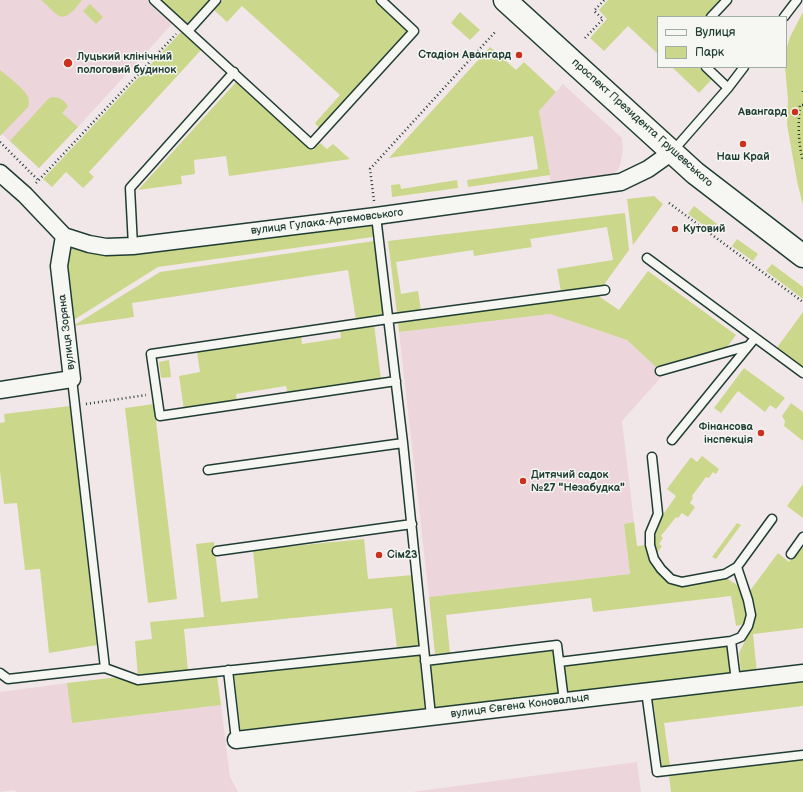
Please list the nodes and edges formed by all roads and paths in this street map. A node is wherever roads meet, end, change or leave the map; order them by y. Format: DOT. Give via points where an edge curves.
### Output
graph roads {
  1 [pos="154,0"];
  2 [pos="216,0"];
  3 [pos="381,0"];
  4 [pos="505,0"];
  5 [pos="604,0"];
  6 [pos="727,0"];
  7 [pos="797,0"];
  8 [pos="712,16"];
  9 [pos="785,16"];
  10 [pos="185,28"];
  11 [pos="496,31"];
  12 [pos="585,38"];
  13 [pos="707,68"];
  14 [pos="743,68"];
  15 [pos="234,72"];
  16 [pos="728,88"];
  17 [pos="803,105"];
  18 [pos="0,142"];
  19 [pos="801,144"];
  20 [pos="672,152"];
  21 [pos="803,161"];
  22 [pos="0,173"];
  23 [pos="38,180"];
  24 [pos="25,195"];
  25 [pos="669,203"];
  26 [pos="376,216"];
  27 [pos="64,236"];
  28 [pos="133,246"];
  29 [pos="803,256"];
  30 [pos="647,258"];
  31 [pos="605,290"];
  32 [pos="803,302"];
  33 [pos="388,319"];
  34 [pos="755,338"];
  35 [pos="748,346"];
  36 [pos="660,371"];
  37 [pos="803,374"];
  38 [pos="72,379"];
  39 [pos="396,381"];
  40 [pos="0,390"];
  41 [pos="157,394"];
  42 [pos="75,406"];
  43 [pos="672,440"];
  44 [pos="404,443"];
  45 [pos="652,458"];
  46 [pos="208,470"];
  47 [pos="772,519"];
  48 [pos="412,524"];
  49 [pos="803,537"];
  50 [pos="217,551"];
  51 [pos="791,554"];
  52 [pos="737,568"];
  53 [pos="731,641"];
  54 [pos="424,650"];
  55 [pos="425,661"];
  56 [pos="559,662"];
  57 [pos="105,668"];
  58 [pos="228,670"];
  59 [pos="0,673"];
  60 [pos="803,673"];
  61 [pos="736,681"];
  62 [pos="646,691"];
  63 [pos="564,701"];
  64 [pos="431,716"];
  65 [pos="236,740"];
  66 [pos="803,755"];
  1 -- 10 [label="lane"];
  2 -- 10 [label="lane"];
  3 -- 15 [label="lane" via="414,30 311,144"];
  4 -- 20 [label="street, проспект Президента Грушевського"];
  5 -- 12 [label="path" via="594,11 603,19"];
  6 -- 8 [label="lane"];
  7 -- 9 [label="lane"];
  10 -- 15 [label="lane"];
  10 -- 23 [label="path"];
  11 -- 26 [label="path" via="370,169"];
  13 -- 16 [label="lane"];
  14 -- 16 [label="lane"];
  15 -- 28 [label="lane" via="130,188"];
  16 -- 20 [label="lane"];
  17 -- 19 [label="path" via="800,105 799,114"];
  18 -- 23 [label="path"];
  19 -- 21 [label="path"];
  20 -- 26 [label="street, вулиця Гулака-Артемовського" via="648,169 621,182"];
  20 -- 29 [label="street, проспект Президента Грушевського" via="695,173"];
  22 -- 24 [label="street, вулиця Гулака-Артемовського"];
  23 -- 24 [label="path"];
  24 -- 27 [label="street, вулиця Гулака-Артемовського"];
  25 -- 32 [label="path"];
  26 -- 28 [label="street, вулиця Гулака-Артемовського"];
  26 -- 33 [label="lane"];
  27 -- 28 [label="street, вулиця Гулака-Артемовського" via="106,247"];
  27 -- 38 [label="street, вулиця Зоряна" via="59,266"];
  30 -- 34 [label="lane"];
  31 -- 33 [label="lane"];
  33 -- 39 [label="lane"];
  33 -- 41 [label="lane" via="151,354"];
  34 -- 35 [label="lane"];
  34 -- 37 [label="lane"];
  35 -- 36 [label="lane"];
  35 -- 43 [label="lane"];
  38 -- 40 [label="street, вулиця Зоряна"];
  38 -- 42 [label="lane"];
  39 -- 41 [label="lane" via="160,416"];
  39 -- 44 [label="lane"];
  41 -- 42 [label="path"];
  42 -- 57 [label="lane"];
  44 -- 46 [label="lane"];
  44 -- 48 [label="lane"];
  45 -- 52 [label="lane" via="658,514 650,533 650,545 660,569 671,579 682,582 725,574"];
  47 -- 52 [label="lane"];
  48 -- 50 [label="lane"];
  48 -- 54 [label="lane"];
  49 -- 51 [label="lane"];
  52 -- 53 [label="lane" via="748,600 750,615 748,626 741,637"];
  53 -- 56 [label="lane"];
  53 -- 61 [label="lane"];
  54 -- 55 [label="lane"];
  54 -- 58 [label="lane"];
  55 -- 56 [label="lane" via="557,646"];
  55 -- 64 [label="lane"];
  56 -- 63 [label="lane"];
  57 -- 58 [label="lane" via="138,680"];
  57 -- 59 [label="lane" via="8,679"];
  58 -- 65 [label="lane"];
  60 -- 61 [label="street, вулиця Євгена Коновальця"];
  61 -- 62 [label="street, вулиця Євгена Коновальця"];
  62 -- 63 [label="street, вулиця Євгена Коновальця"];
  62 -- 66 [label="lane" via="657,772"];
  63 -- 64 [label="street, вулиця Євгена Коновальця"];
  64 -- 65 [label="street, вулиця Євгена Коновальця"];
}
